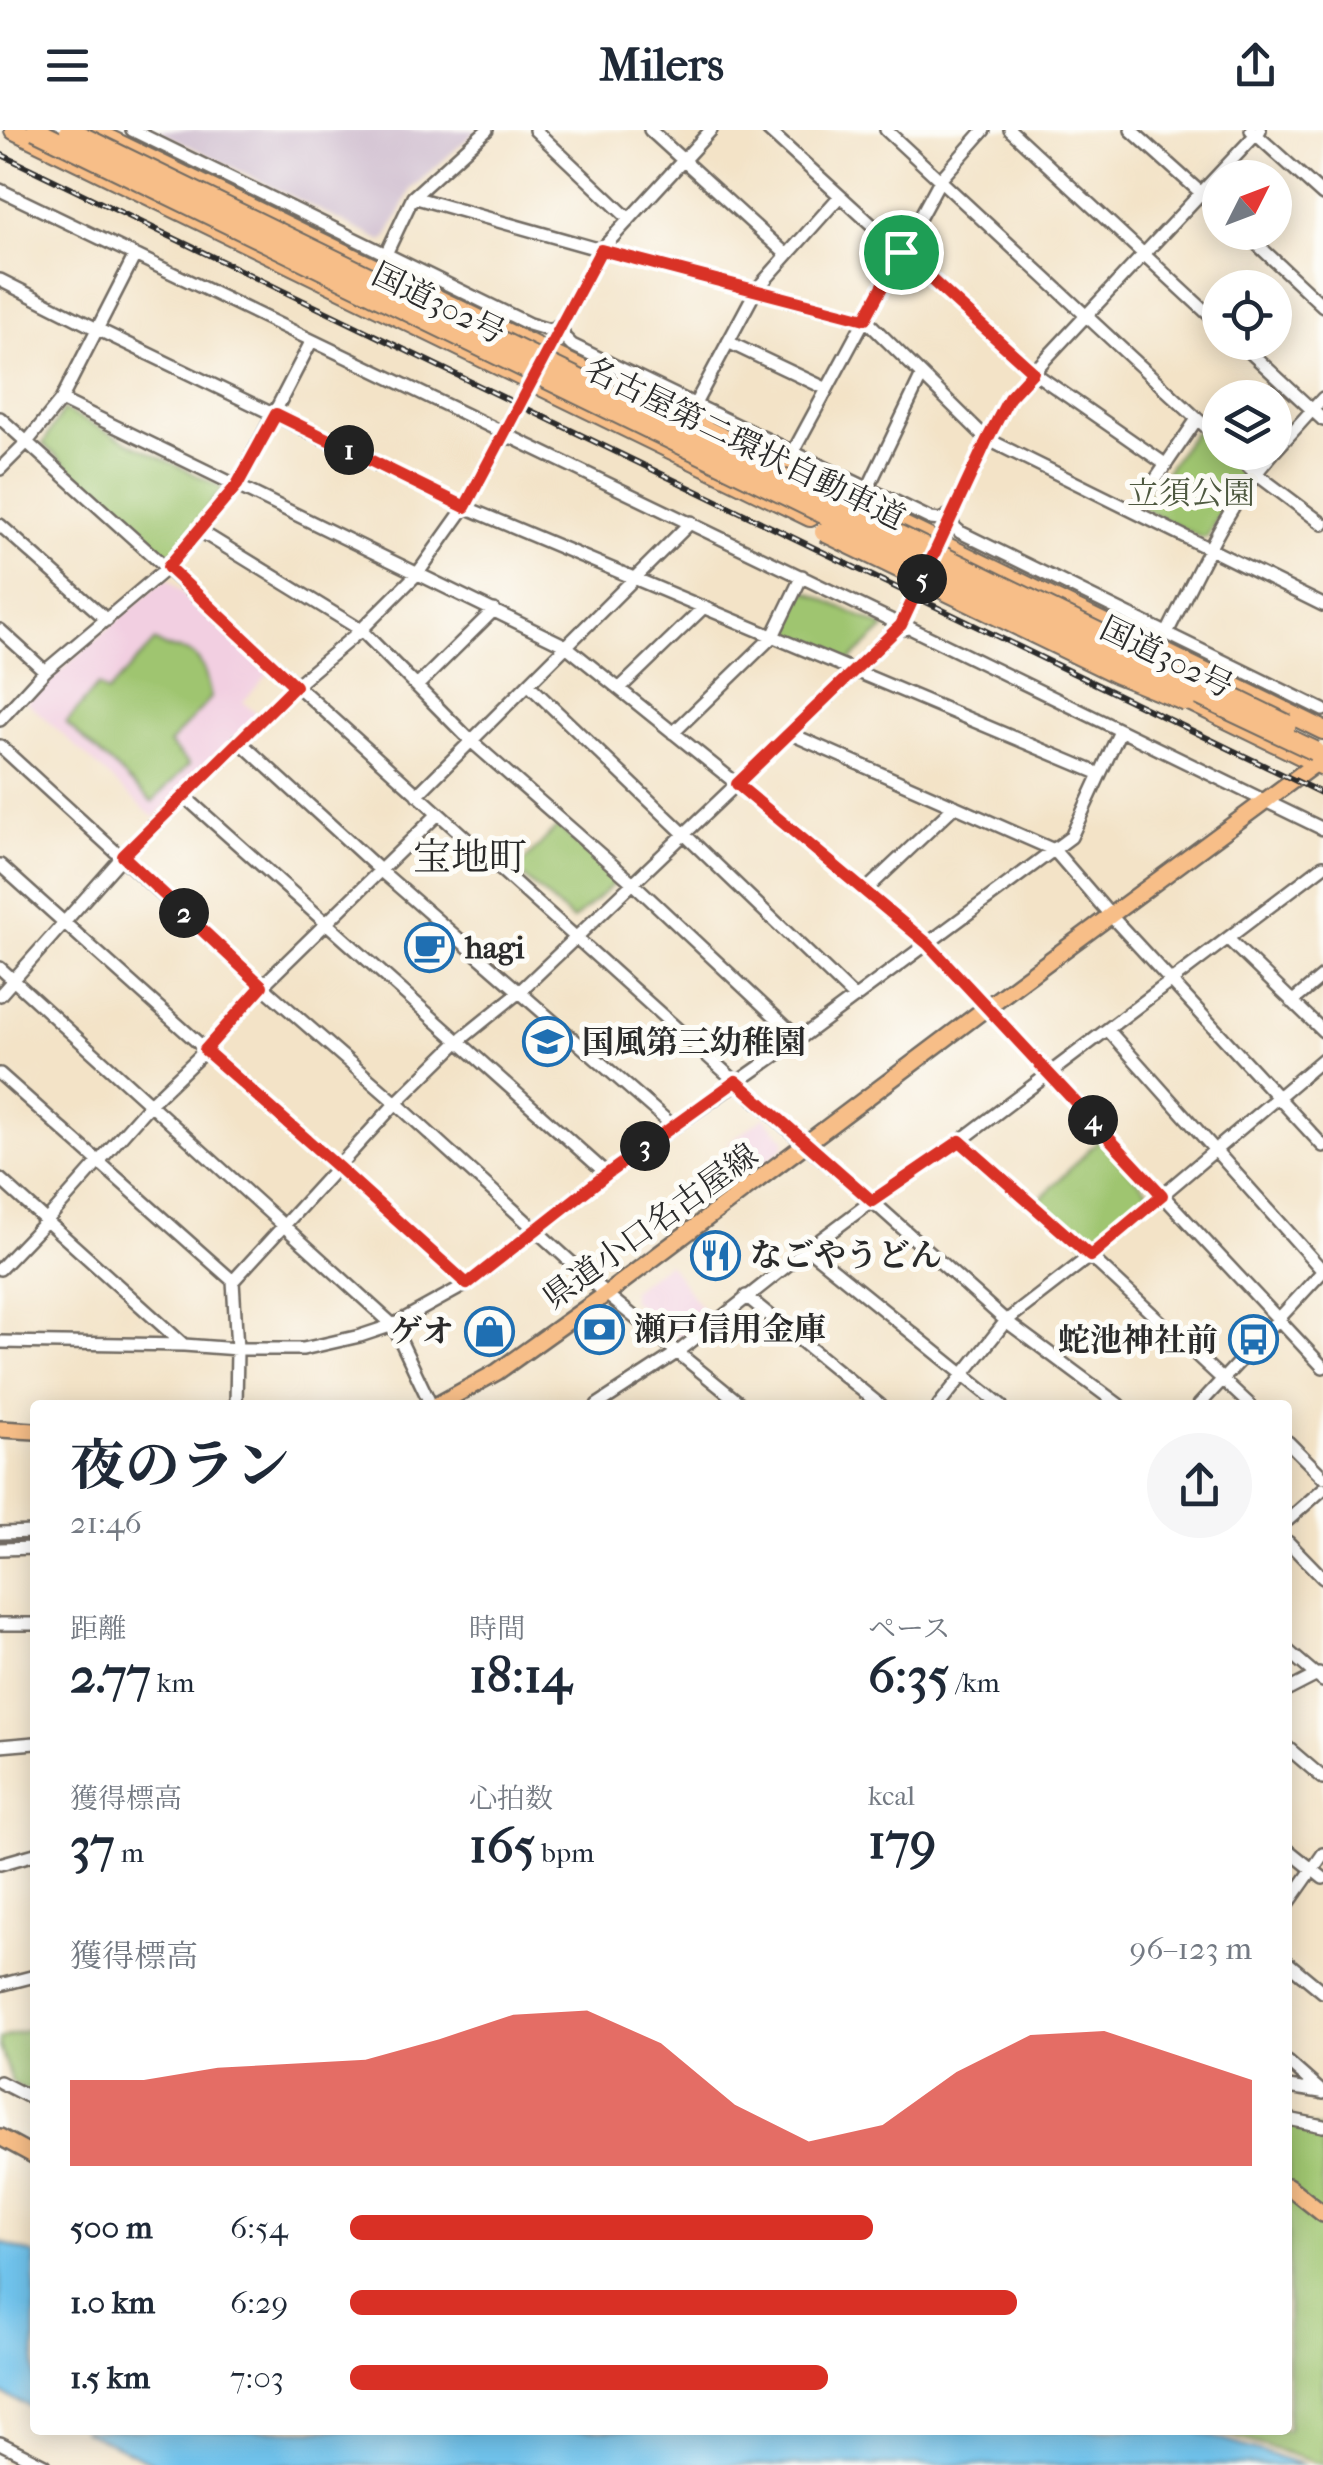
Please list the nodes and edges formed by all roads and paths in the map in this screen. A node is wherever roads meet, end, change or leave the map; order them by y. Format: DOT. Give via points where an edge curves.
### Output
graph roads {
  1 [pos="4,130"];
  2 [pos="14,130"];
  3 [pos="35,130"];
  4 [pos="70,130"];
  5 [pos="90,130"];
  6 [pos="486,130"];
  7 [pos="535,130"];
  8 [pos="650,130"];
  9 [pos="711,130"];
  10 [pos="768,130"];
  11 [pos="886,130"];
  12 [pos="984,130"];
  13 [pos="1010,130"];
  14 [pos="1131,130"];
  15 [pos="1256,131"];
  16 [pos="129,139"];
  17 [pos="682,161"];
  18 [pos="211,169"];
  19 [pos="940,180"];
  20 [pos="0,190"];
  21 [pos="1201,193"];
  22 [pos="1323,195"];
  23 [pos="840,196"];
  24 [pos="226,197"];
  25 [pos="413,197"];
  26 [pos="630,218"];
  27 [pos="601,250"];
  28 [pos="1263,250"];
  29 [pos="901,252"];
  30 [pos="386,254"];
  31 [pos="1144,254"];
  32 [pos="135,255"];
  33 [pos="788,255"];
  34 [pos="0,280"];
  35 [pos="456,289"];
  36 [pos="756,290"];
  37 [pos="364,300"];
  38 [pos="1323,306"];
  39 [pos="1202,308"];
  40 [pos="1087,314"];
  41 [pos="469,315"];
  42 [pos="865,319"];
  43 [pos="561,325"];
  44 [pos="97,329"];
  45 [pos="311,342"];
  46 [pos="728,342"];
  47 [pos="547,352"];
  48 [pos="1258,360"];
  49 [pos="626,371"];
  50 [pos="1033,372"];
  51 [pos="922,375"];
  52 [pos="600,378"];
  53 [pos="532,382"];
  54 [pos="827,389"];
  55 [pos="1323,398"];
  56 [pos="61,400"];
  57 [pos="695,404"];
  58 [pos="1312,410"];
  59 [pos="276,414"];
  60 [pos="0,418"];
  61 [pos="1198,418"];
  62 [pos="1323,420"];
  63 [pos="1202,422"];
  64 [pos="1292,432"];
  65 [pos="502,438"];
  66 [pos="651,440"];
  67 [pos="987,440"];
  68 [pos="26,442"];
  69 [pos="793,452"];
  70 [pos="812,461"];
  71 [pos="1165,464"];
  72 [pos="0,469"];
  73 [pos="1252,470"];
  74 [pos="1258,470"];
  75 [pos="1255,473"];
  76 [pos="237,485"];
  77 [pos="868,488"];
  78 [pos="830,491"];
  79 [pos="465,507"];
  80 [pos="1134,511"];
  81 [pos="951,514"];
  82 [pos="691,522"];
  83 [pos="0,524"];
  84 [pos="1323,524"];
  85 [pos="200,531"];
  86 [pos="939,544"];
  87 [pos="1210,549"];
  88 [pos="1020,562"];
  89 [pos="168,567"];
  90 [pos="988,568"];
  91 [pos="925,572"];
  92 [pos="418,573"];
  93 [pos="802,576"];
  94 [pos="634,578"];
  95 [pos="1323,604"];
  96 [pos="704,607"];
  97 [pos="494,610"];
  98 [pos="107,620"];
  99 [pos="898,628"];
  100 [pos="0,630"];
  101 [pos="361,630"];
  102 [pos="1167,633"];
  103 [pos="773,636"];
  104 [pos="566,646"];
  105 [pos="856,670"];
  106 [pos="45,671"];
  107 [pos="528,684"];
  108 [pos="295,686"];
  109 [pos="417,686"];
  110 [pos="619,688"];
  111 [pos="1323,710"];
  112 [pos="0,720"];
  113 [pos="1323,730"];
  114 [pos="1120,731"];
  115 [pos="673,733"];
  116 [pos="790,734"];
  117 [pos="1283,736"];
  118 [pos="238,740"];
  119 [pos="471,741"];
  120 [pos="1323,742"];
  121 [pos="0,746"];
  122 [pos="1321,761"];
  123 [pos="1100,774"];
  124 [pos="737,784"];
  125 [pos="417,795"];
  126 [pos="184,796"];
  127 [pos="1265,801"];
  128 [pos="955,806"];
  129 [pos="438,814"];
  130 [pos="1323,829"];
  131 [pos="684,834"];
  132 [pos="1054,850"];
  133 [pos="123,856"];
  134 [pos="0,865"];
  135 [pos="1323,866"];
  136 [pos="380,871"];
  137 [pos="632,883"];
  138 [pos="865,891"];
  139 [pos="1111,916"];
  140 [pos="328,923"];
  141 [pos="63,924"];
  142 [pos="575,937"];
  143 [pos="1228,939"];
  144 [pos="928,944"];
  145 [pos="0,968"];
  146 [pos="1323,976"];
  147 [pos="14,980"];
  148 [pos="1172,981"];
  149 [pos="262,986"];
  150 [pos="518,992"];
  151 [pos="0,994"];
  152 [pos="855,998"];
  153 [pos="1292,1002"];
  154 [pos="988,1007"];
  155 [pos="1108,1030"];
  156 [pos="1323,1032"];
  157 [pos="799,1039"];
  158 [pos="460,1040"];
  159 [pos="205,1050"];
  160 [pos="1323,1059"];
  161 [pos="1050,1073"];
  162 [pos="0,1074"];
  163 [pos="736,1081"];
  164 [pos="1279,1097"];
  165 [pos="396,1103"];
  166 [pos="150,1104"];
  167 [pos="673,1126"];
  168 [pos="960,1141"];
  169 [pos="806,1145"];
  170 [pos="1323,1146"];
  171 [pos="1214,1151"];
  172 [pos="100,1160"];
  173 [pos="339,1168"];
  174 [pos="607,1174"];
  175 [pos="0,1178"];
  176 [pos="1162,1195"];
  177 [pos="872,1201"];
  178 [pos="47,1220"];
  179 [pos="286,1226"];
  180 [pos="536,1229"];
  181 [pos="808,1249"];
  182 [pos="1090,1256"];
  183 [pos="0,1269"];
  184 [pos="1323,1271"];
  185 [pos="233,1281"];
  186 [pos="467,1284"];
  187 [pos="606,1294"];
  188 [pos="746,1296"];
  189 [pos="1278,1320"];
  190 [pos="1006,1322"];
  191 [pos="393,1324"];
  192 [pos="0,1342"];
  193 [pos="184,1345"];
  194 [pos="237,1349"];
  195 [pos="678,1352"];
  196 [pos="1323,1367"];
  197 [pos="964,1375"];
  198 [pos="1224,1378"];
  199 [pos="236,1400"];
  200 [pos="431,1400"];
  201 [pos="444,1400"];
  202 [pos="608,1400"];
  203 [pos="736,1400"];
  204 [pos="874,1400"];
  205 [pos="943,1400"];
  206 [pos="995,1400"];
  207 [pos="1112,1400"];
  208 [pos="1204,1400"];
  209 [pos="1245,1400"];
  210 [pos="0,1429"];
  211 [pos="30,1431"];
  212 [pos="1292,1446"];
  213 [pos="1323,1477"];
  214 [pos="1323,1488"];
  215 [pos="1292,1516"];
  216 [pos="30,1532"];
  217 [pos="0,1533"];
  218 [pos="1292,1546"];
  219 [pos="30,1548"];
  220 [pos="0,1549"];
  221 [pos="1323,1578"];
  222 [pos="0,1624"];
  223 [pos="30,1624"];
  224 [pos="1292,1654"];
  225 [pos="1321,1676"];
  226 [pos="1292,1688"];
  227 [pos="30,1743"];
  228 [pos="0,1746"];
  229 [pos="1292,1751"];
  230 [pos="1323,1778"];
  231 [pos="1292,1853"];
  232 [pos="1323,1854"];
  233 [pos="30,1855"];
  234 [pos="0,1864"];
  235 [pos="1312,1869"];
  236 [pos="1323,1878"];
  237 [pos="1292,1898"];
  238 [pos="1292,1966"];
  239 [pos="30,1977"];
  240 [pos="0,1985"];
  241 [pos="1323,1992"];
  242 [pos="1294,2072"];
  243 [pos="0,2082"];
  244 [pos="1292,2088"];
  245 [pos="1322,2092"];
  246 [pos="30,2095"];
  247 [pos="1292,2120"];
  248 [pos="1323,2126"];
  249 [pos="0,2137"];
  250 [pos="30,2153"];
  251 [pos="1292,2189"];
  252 [pos="1323,2214"];
  253 [pos="0,2443"];
  254 [pos="44,2465"];
  1 -- 37 [label="highway" via="316,283"];
  2 -- 37 [label="highway, 国道302号"];
  3 -- 117 [label="highway, 名古屋第二環状自動車道, bridge"];
  4 -- 120 [label="highway, 名古屋第二環状自動車道, bridge"];
  5 -- 16 [label="highway, 国道302号"];
  6 -- 25 [label="street"];
  7 -- 26 [label="street"];
  8 -- 17 [label="street"];
  9 -- 17 [label="street"];
  10 -- 23 [label="street"];
  11 -- 19 [label="street"];
  12 -- 19 [label="street"];
  13 -- 31 [label="street"];
  14 -- 21 [label="street"];
  15 -- 21 [label="street"];
  15 -- 22 [label="street"];
  16 -- 18 [label="street" via="156,142"];
  16 -- 24 [label="highway, 国道302号"];
  17 -- 26 [label="street"];
  17 -- 33 [label="street"];
  18 -- 24 [label="street"];
  18 -- 30 [label="street"];
  19 -- 29 [label="street"];
  19 -- 40 [label="street"];
  20 -- 32 [label="street"];
  21 -- 31 [label="street"];
  23 -- 29 [label="street"];
  23 -- 33 [label="street"];
  24 -- 41 [label="highway, 国道302号"];
  25 -- 27 [label="street"];
  25 -- 30 [label="street"];
  26 -- 27 [label="street"];
  27 -- 36 [label="street"];
  27 -- 43 [label="street"];
  28 -- 38 [label="street"];
  29 -- 42 [label="street"];
  29 -- 50 [label="street"];
  30 -- 35 [label="street"];
  31 -- 39 [label="street"];
  31 -- 40 [label="street"];
  32 -- 44 [label="street"];
  32 -- 45 [label="street"];
  33 -- 36 [label="street"];
  34 -- 44 [label="street"];
  35 -- 41 [label="street"];
  35 -- 43 [label="street" via="542,330"];
  36 -- 42 [label="street"];
  36 -- 46 [label="street"];
  37 -- 53 [label="highway, 国道302号"];
  40 -- 50 [label="street"];
  40 -- 61 [label="street"];
  41 -- 47 [label="highway, 国道302号"];
  42 -- 51 [label="street"];
  42 -- 54 [label="street"];
  43 -- 47 [label="street"];
  43 -- 49 [label="street" via="572,345"];
  44 -- 56 [label="street"];
  44 -- 59 [label="street"];
  45 -- 59 [label="street"];
  45 -- 65 [label="street"];
  46 -- 54 [label="street"];
  46 -- 57 [label="street"];
  47 -- 52 [label="highway, 国道302号"];
  47 -- 53 [label="street"];
  48 -- 58 [label="street"];
  49 -- 52 [label="street"];
  49 -- 57 [label="street"];
  50 -- 67 [label="street" via="1009,398"];
  50 -- 71 [label="street"];
  51 -- 67 [label="street"];
  51 -- 77 [label="street"];
  52 -- 78 [label="highway, 国道302号"];
  53 -- 65 [label="street"];
  53 -- 66 [label="highway, 国道302号"];
  54 -- 69 [label="street"];
  55 -- 58 [label="street"];
  56 -- 68 [label="street"];
  56 -- 76 [label="street"];
  57 -- 69 [label="street"];
  58 -- 62 [label="street"];
  58 -- 64 [label="street"];
  59 -- 76 [label="street"];
  59 -- 79 [label="street"];
  60 -- 68 [label="street"];
  61 -- 63 [label="street"];
  61 -- 71 [label="street"];
  65 -- 79 [label="street"];
  65 -- 82 [label="street"];
  66 -- 91 [label="highway, 国道302号"];
  66 -- 117 [label="highway, bridge" via="704,473 1117,674"];
  67 -- 80 [label="street"];
  67 -- 81 [label="street"];
  68 -- 72 [label="street"];
  68 -- 89 [label="street"];
  69 -- 70 [label="street"];
  70 -- 77 [label="street"];
  70 -- 78 [label="street"];
  71 -- 80 [label="street"];
  73 -- 75 [label="street"];
  74 -- 75 [label="street"];
  75 -- 84 [label="street"];
  75 -- 87 [label="street"];
  76 -- 85 [label="street"];
  76 -- 92 [label="street"];
  77 -- 81 [label="street" via="936,520"];
  78 -- 86 [label="highway, 国道302号"];
  79 -- 92 [label="street"];
  79 -- 94 [label="street"];
  80 -- 87 [label="street"];
  81 -- 86 [label="street"];
  81 -- 88 [label="street" via="956,530"];
  82 -- 93 [label="street"];
  82 -- 94 [label="street"];
  83 -- 98 [label="street"];
  85 -- 89 [label="street"];
  85 -- 101 [label="street"];
  86 -- 90 [label="highway, 国道302号"];
  86 -- 91 [label="street"];
  87 -- 95 [label="street"];
  87 -- 102 [label="street"];
  88 -- 90 [label="street"];
  88 -- 102 [label="street"];
  89 -- 98 [label="street"];
  89 -- 108 [label="street"];
  90 -- 113 [label="highway, 国道302号"];
  91 -- 99 [label="street"];
  91 -- 122 [label="highway, 国道302号"];
  92 -- 97 [label="street"];
  92 -- 101 [label="street"];
  93 -- 99 [label="street"];
  93 -- 103 [label="street"];
  94 -- 96 [label="street"];
  94 -- 104 [label="street"];
  96 -- 103 [label="street"];
  96 -- 110 [label="street"];
  97 -- 104 [label="street"];
  97 -- 109 [label="street"];
  98 -- 106 [label="street"];
  99 -- 105 [label="street"];
  99 -- 114 [label="street" via="910,628"];
  100 -- 106 [label="street"];
  101 -- 108 [label="street"];
  101 -- 109 [label="street"];
  102 -- 111 [label="street"];
  103 -- 105 [label="street"];
  103 -- 115 [label="street"];
  104 -- 107 [label="street"];
  104 -- 110 [label="street"];
  105 -- 116 [label="street"];
  105 -- 123 [label="street"];
  106 -- 112 [label="street"];
  107 -- 119 [label="street"];
  107 -- 131 [label="street"];
  108 -- 118 [label="street"];
  108 -- 125 [label="street"];
  109 -- 119 [label="street"];
  110 -- 115 [label="street"];
  114 -- 123 [label="street"];
  114 -- 127 [label="street"];
  115 -- 124 [label="street"];
  116 -- 124 [label="street"];
  116 -- 128 [label="street"];
  117 -- 122 [label="highway, 名古屋第二環状自動車道, bridge"];
  118 -- 126 [label="street"];
  118 -- 136 [label="street"];
  119 -- 125 [label="street"];
  119 -- 137 [label="street"];
  121 -- 133 [label="street"];
  122 -- 127 [label="main road, 県道小口名古屋線"];
  123 -- 132 [label="street" via="1071,837"];
  124 -- 131 [label="street"];
  124 -- 138 [label="street"];
  125 -- 129 [label="street"];
  126 -- 133 [label="street"];
  126 -- 140 [label="street"];
  127 -- 130 [label="street"];
  127 -- 139 [label="main road, 県道小口名古屋線"];
  128 -- 132 [label="street"];
  128 -- 138 [label="street"];
  129 -- 136 [label="street"];
  129 -- 142 [label="street"];
  131 -- 137 [label="street"];
  131 -- 152 [label="street"];
  132 -- 139 [label="street"];
  132 -- 144 [label="street"];
  133 -- 141 [label="street"];
  133 -- 149 [label="street"];
  134 -- 141 [label="street"];
  135 -- 143 [label="street"];
  136 -- 140 [label="street"];
  136 -- 150 [label="street"];
  137 -- 142 [label="street"];
  137 -- 157 [label="street"];
  138 -- 144 [label="street"];
  139 -- 148 [label="street"];
  139 -- 154 [label="main road, 県道小口名古屋線"];
  140 -- 149 [label="street"];
  140 -- 158 [label="street"];
  141 -- 147 [label="street"];
  141 -- 159 [label="street"];
  142 -- 150 [label="street"];
  142 -- 163 [label="street"];
  143 -- 148 [label="street"];
  143 -- 153 [label="street"];
  144 -- 152 [label="street"];
  144 -- 154 [label="street"];
  145 -- 147 [label="street"];
  146 -- 153 [label="street"];
  147 -- 151 [label="street"];
  147 -- 166 [label="street"];
  148 -- 155 [label="street"];
  148 -- 164 [label="street"];
  149 -- 159 [label="street"];
  149 -- 165 [label="street"];
  150 -- 158 [label="street"];
  150 -- 167 [label="street"];
  152 -- 157 [label="street"];
  153 -- 156 [label="street"];
  154 -- 161 [label="street"];
  154 -- 169 [label="main road, 県道小口名古屋線"];
  155 -- 161 [label="street"];
  155 -- 171 [label="street"];
  157 -- 163 [label="street"];
  158 -- 165 [label="street"];
  158 -- 174 [label="street"];
  159 -- 166 [label="street"];
  159 -- 173 [label="street"];
  160 -- 164 [label="street"];
  161 -- 168 [label="street"];
  161 -- 176 [label="street"];
  162 -- 172 [label="street"];
  163 -- 167 [label="street"];
  163 -- 169 [label="street"];
  164 -- 170 [label="street"];
  164 -- 171 [label="street"];
  165 -- 173 [label="street"];
  165 -- 180 [label="street"];
  166 -- 172 [label="street"];
  166 -- 179 [label="street"];
  167 -- 174 [label="street"];
  168 -- 177 [label="street"];
  168 -- 182 [label="street"];
  169 -- 177 [label="street"];
  169 -- 187 [label="main road, 県道小口名古屋線"];
  171 -- 176 [label="street"];
  171 -- 184 [label="street"];
  172 -- 178 [label="street"];
  172 -- 185 [label="street"];
  173 -- 179 [label="street"];
  173 -- 186 [label="street"];
  174 -- 180 [label="street"];
  175 -- 178 [label="street"];
  176 -- 182 [label="street"];
  176 -- 189 [label="street"];
  177 -- 181 [label="street"];
  177 -- 190 [label="street"];
  178 -- 183 [label="street"];
  178 -- 193 [label="street"];
  179 -- 185 [label="street"];
  179 -- 191 [label="street"];
  180 -- 186 [label="street"];
  180 -- 187 [label="street"];
  181 -- 188 [label="street"];
  181 -- 197 [label="street"];
  182 -- 190 [label="street"];
  182 -- 198 [label="street"];
  184 -- 189 [label="street"];
  185 -- 194 [label="street"];
  186 -- 191 [label="street"];
  187 -- 195 [label="street"];
  187 -- 201 [label="main road, 県道小口名古屋線" via="497,1372"];
  188 -- 195 [label="street"];
  188 -- 204 [label="street"];
  189 -- 196 [label="street"];
  189 -- 198 [label="street"];
  190 -- 197 [label="street"];
  190 -- 207 [label="street"];
  191 -- 194 [label="street" via="303,1348"];
  191 -- 200 [label="street"];
  192 -- 193 [label="street"];
  193 -- 194 [label="street"];
  194 -- 199 [label="street"];
  195 -- 202 [label="street"];
  195 -- 203 [label="street"];
  197 -- 205 [label="street"];
  197 -- 206 [label="street"];
  198 -- 208 [label="street"];
  198 -- 209 [label="street"];
  210 -- 211 [label="main road"];
  212 -- 213 [label="street"];
  214 -- 215 [label="street"];
  216 -- 217 [label="street"];
  218 -- 221 [label="street"];
  219 -- 220 [label="street"];
  222 -- 223 [label="street"];
  224 -- 225 [label="street"];
  225 -- 226 [label="street"];
  227 -- 228 [label="street"];
  229 -- 230 [label="street"];
  231 -- 235 [label="street"];
  232 -- 235 [label="street"];
  233 -- 234 [label="street"];
  235 -- 236 [label="street"];
  235 -- 237 [label="street"];
  238 -- 241 [label="street"];
  239 -- 240 [label="street"];
  242 -- 245 [label="street"];
  243 -- 246 [label="street"];
  244 -- 245 [label="street"];
  247 -- 248 [label="street"];
  249 -- 250 [label="main road"];
  251 -- 252 [label="main road"];
  253 -- 254 [label="street"];
}
